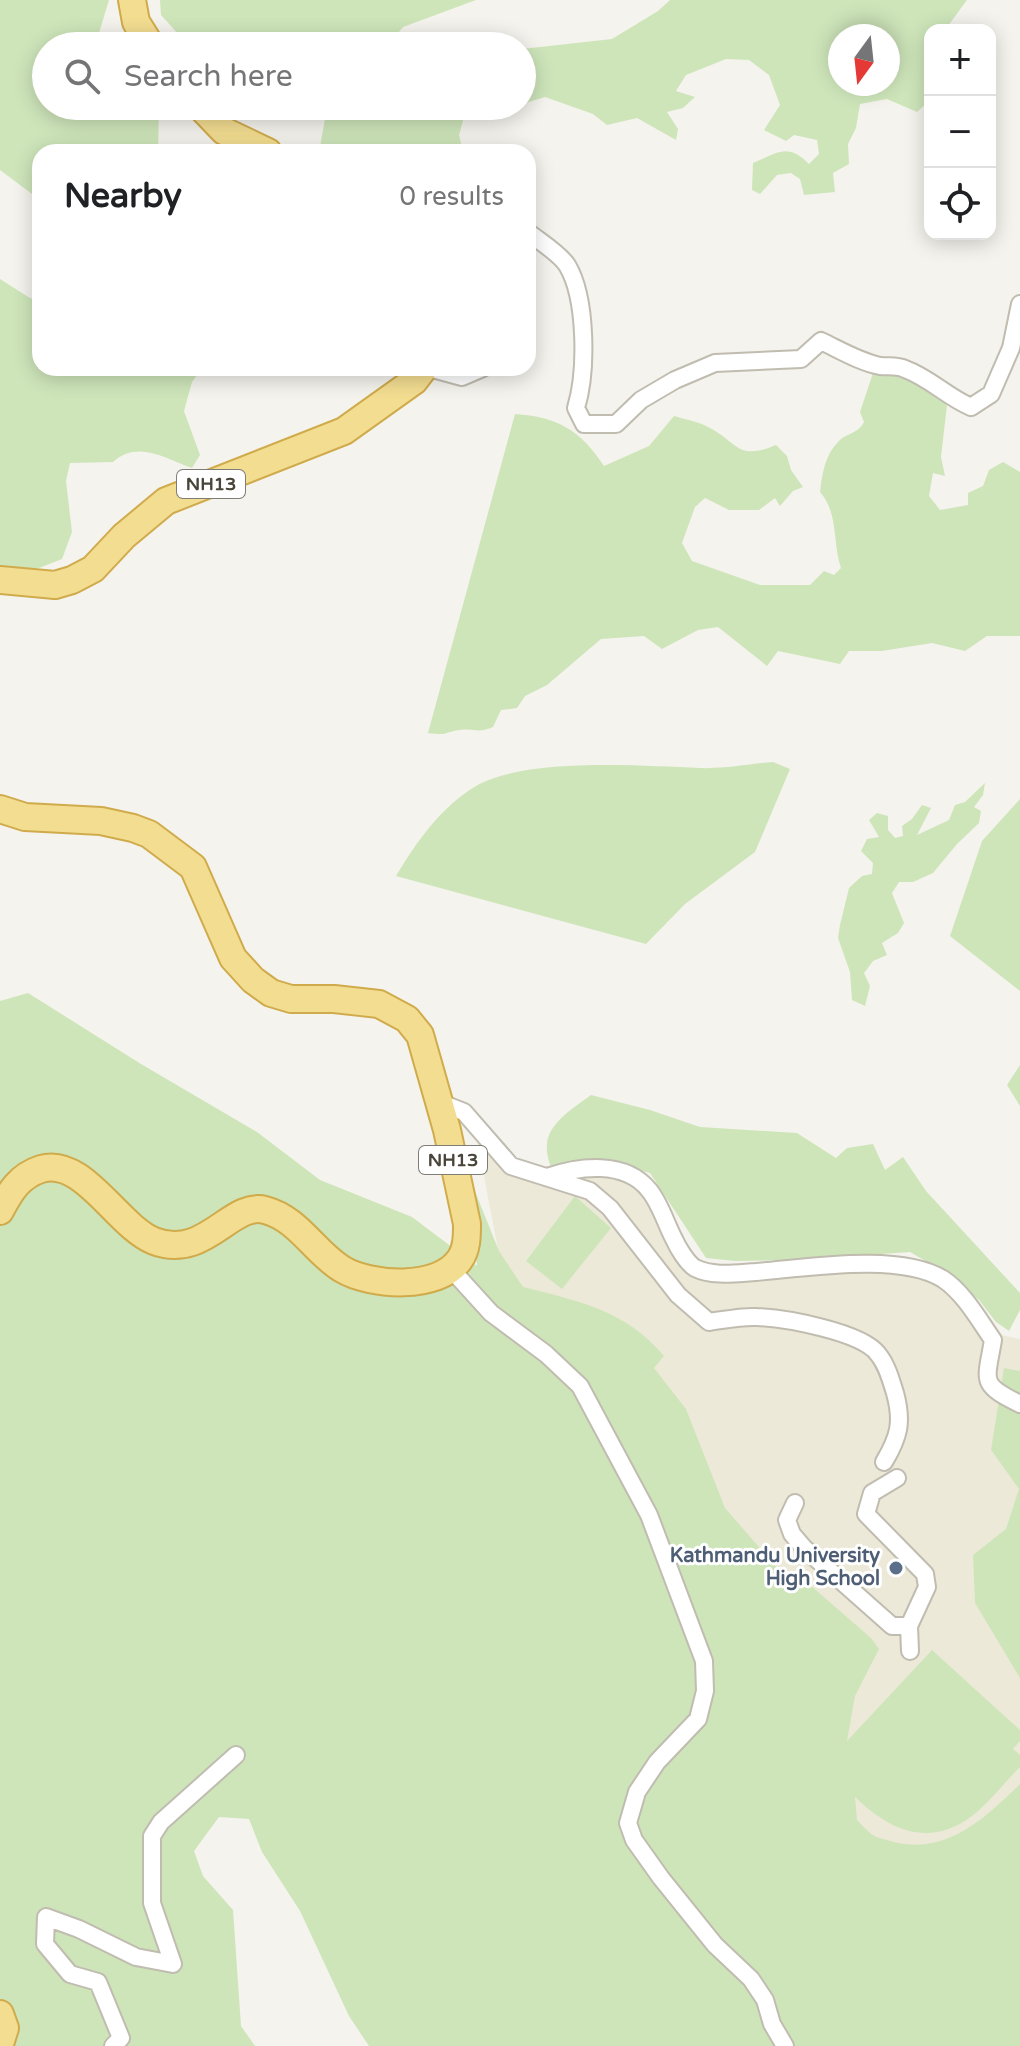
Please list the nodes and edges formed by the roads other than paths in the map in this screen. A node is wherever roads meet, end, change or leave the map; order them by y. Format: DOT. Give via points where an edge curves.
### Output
graph roads {
  1 [pos="132,0"];
  2 [pos="142,32"];
  3 [pos="213,120"];
  4 [pos="251,144"];
  5 [pos="536,239"];
  6 [pos="1020,304"];
  7 [pos="419,376"];
  8 [pos="0,580"];
  9 [pos="0,809"];
  10 [pos="436,1101"];
  11 [pos="547,1177"];
  12 [pos="0,1211"];
  13 [pos="451,1269"];
  14 [pos="1020,1404"];
  15 [pos="884,1462"];
  16 [pos="897,1478"];
  17 [pos="795,1503"];
  18 [pos="909,1626"];
  19 [pos="910,1651"];
  20 [pos="236,1755"];
  21 [pos="113,2046"];
  22 [pos="785,2046"];
  1 -- 2 [label="highway"];
  3 -- 4 [label="highway"];
  5 -- 6 [label="street" via="566,264 581,310 582,390 576,408 584,424 616,424 641,400 715,363 801,359 821,341 861,360 902,367 971,407 991,394 1011,348"];
  7 -- 8 [label="highway, NH13" via="344,431 166,501 93,569 72,580 55,585"];
  9 -- 10 [label="highway, NH13" via="25,817 101,821 156,839 193,867 233,958 271,993 379,1004 407,1019 420,1035"];
  10 -- 11 [label="street" via="464,1112 511,1166"];
  10 -- 13 [label="highway, NH13" via="467,1224 466,1245"];
  11 -- 14 [label="street" via="569,1169 628,1172 649,1190 694,1268 722,1274 874,1264 943,1279 993,1340 987,1380 994,1391"];
  11 -- 15 [label="street" via="590,1191 610,1208 678,1295 709,1322 757,1317 802,1324 854,1337 878,1352 899,1410 898,1439"];
  12 -- 13 [label="highway" via="12,1188 30,1172 51,1166 69,1170 154,1241 189,1245 250,1210 263,1209 357,1276 413,1282"];
  13 -- 22 [label="street" via="491,1313 580,1386 649,1515 704,1661 705,1691 698,1719 657,1762 637,1792 628,1823 661,1878 715,1945 751,1979"];
  16 -- 18 [label="street" via="872,1493 866,1514 925,1574 927,1587"];
  17 -- 18 [label="street" via="787,1520 804,1548 892,1626"];
  18 -- 19 [label="street"];
  20 -- 21 [label="street" via="152,1836 152,1903 173,1964 136,1957 46,1917 45,1944 70,1974 98,1982 121,2038"];
}
